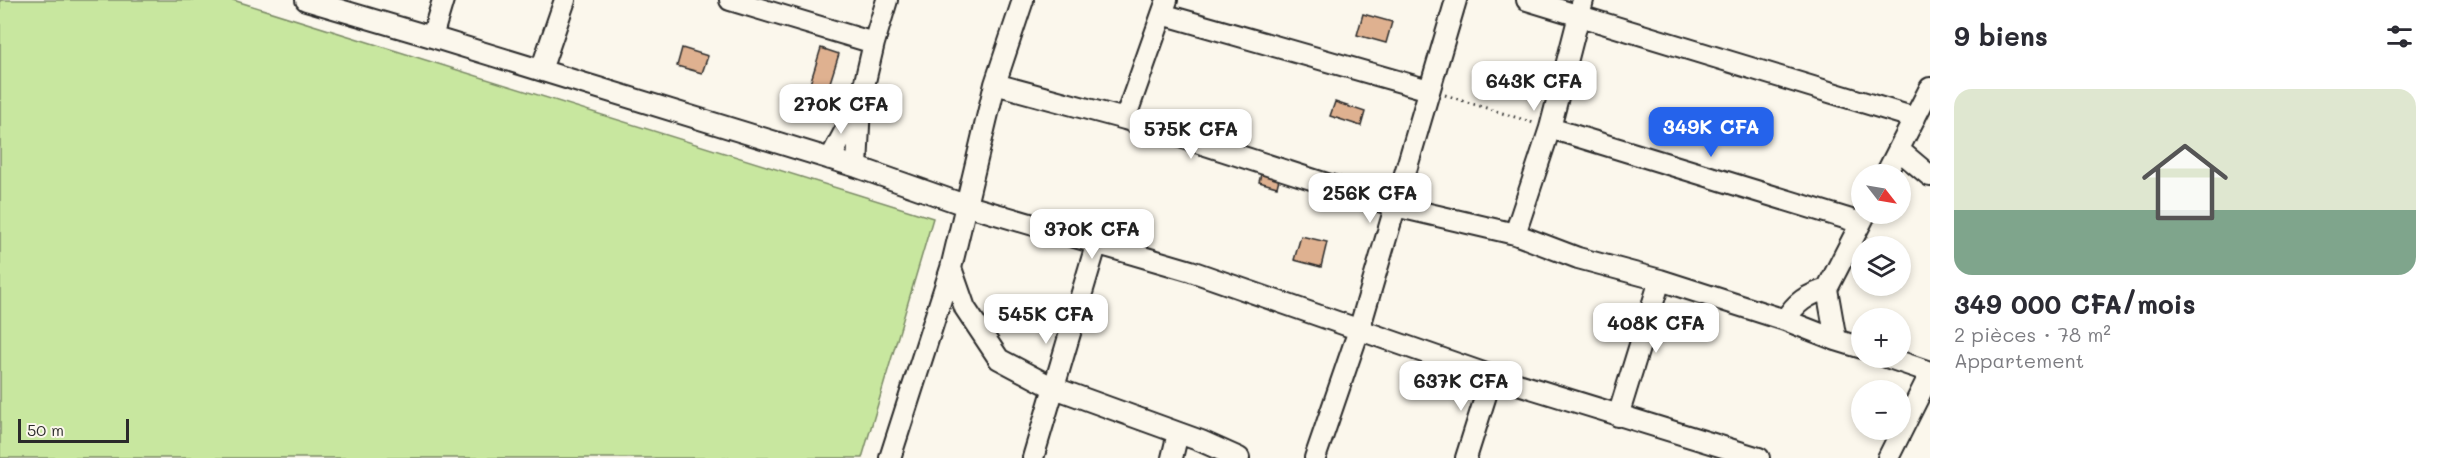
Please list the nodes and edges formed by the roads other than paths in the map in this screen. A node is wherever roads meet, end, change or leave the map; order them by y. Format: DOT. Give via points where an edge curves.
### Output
graph roads {
  1 [pos="306,0"];
  2 [pos="443,0"];
  3 [pos="565,0"];
  4 [pos="730,0"];
  5 [pos="888,0"];
  6 [pos="1023,0"];
  7 [pos="1456,0"];
  8 [pos="1527,0"];
  9 [pos="1165,7"];
  10 [pos="1580,9"];
  11 [pos="432,38"];
  12 [pos="873,43"];
  13 [pos="542,70"];
  14 [pos="995,84"];
  15 [pos="1930,88"];
  16 [pos="1429,90"];
  17 [pos="860,103"];
  18 [pos="1915,118"];
  19 [pos="1125,119"];
  20 [pos="1550,128"];
  21 [pos="1899,150"];
  22 [pos="830,159"];
  23 [pos="1892,164"];
  24 [pos="856,167"];
  25 [pos="1930,176"];
  26 [pos="965,205"];
  27 [pos="1395,206"];
  28 [pos="1851,214"];
  29 [pos="1861,224"];
  30 [pos="1515,234"];
  31 [pos="1097,242"];
  32 [pos="951,268"];
  33 [pos="1660,280"];
  34 [pos="1827,289"];
  35 [pos="1785,320"];
  36 [pos="1359,330"];
  37 [pos="1836,340"];
  38 [pos="1851,345"];
  39 [pos="1911,366"];
  40 [pos="1930,373"];
  41 [pos="1492,376"];
  42 [pos="1052,387"];
  43 [pos="1618,416"];
  44 [pos="1178,433"];
  45 [pos="1726,454"];
  46 [pos="890,458"];
  47 [pos="1033,458"];
  48 [pos="1172,458"];
  49 [pos="1239,458"];
  50 [pos="1315,458"];
  51 [pos="1466,458"];
  52 [pos="1759,458"];
  53 [pos="1888,458"];
  1 -- 11 [label="street"];
  2 -- 11 [label="street"];
  3 -- 13 [label="street"];
  4 -- 12 [label="street"];
  5 -- 12 [label="street"];
  6 -- 14 [label="street"];
  7 -- 16 [label="street"];
  8 -- 10 [label="street"];
  9 -- 16 [label="street"];
  9 -- 19 [label="street"];
  10 -- 18 [label="street"];
  10 -- 20 [label="street"];
  11 -- 13 [label="street"];
  12 -- 17 [label="street"];
  13 -- 22 [label="street"];
  14 -- 19 [label="street"];
  14 -- 26 [label="street"];
  15 -- 18 [label="street"];
  16 -- 27 [label="street"];
  17 -- 22 [label="street"];
  17 -- 24 [label="street"];
  18 -- 21 [label="street"];
  19 -- 27 [label="street"];
  20 -- 28 [label="street"];
  20 -- 30 [label="street"];
  21 -- 23 [label="street"];
  21 -- 25 [label="street"];
  22 -- 24 [label="street"];
  24 -- 26 [label="street"];
  26 -- 31 [label="street"];
  26 -- 32 [label="street"];
  27 -- 30 [label="street"];
  27 -- 36 [label="street"];
  29 -- 34 [label="street"];
  30 -- 33 [label="street" via="1578,258"];
  31 -- 36 [label="street"];
  31 -- 42 [label="street"];
  32 -- 42 [label="street" via="965,308 995,354"];
  32 -- 46 [label="street"];
  33 -- 35 [label="street"];
  33 -- 43 [label="street"];
  34 -- 35 [label="street" via="1805,296"];
  34 -- 37 [label="street"];
  35 -- 37 [label="street"];
  36 -- 41 [label="street"];
  36 -- 50 [label="street"];
  37 -- 38 [label="street"];
  39 -- 40 [label="street"];
  40 -- 53 [label="street"];
  41 -- 43 [label="street"];
  41 -- 51 [label="street"];
  42 -- 44 [label="street"];
  42 -- 47 [label="street"];
  43 -- 45 [label="street"];
  44 -- 48 [label="street"];
  44 -- 49 [label="street"];
  45 -- 52 [label="street"];
}
